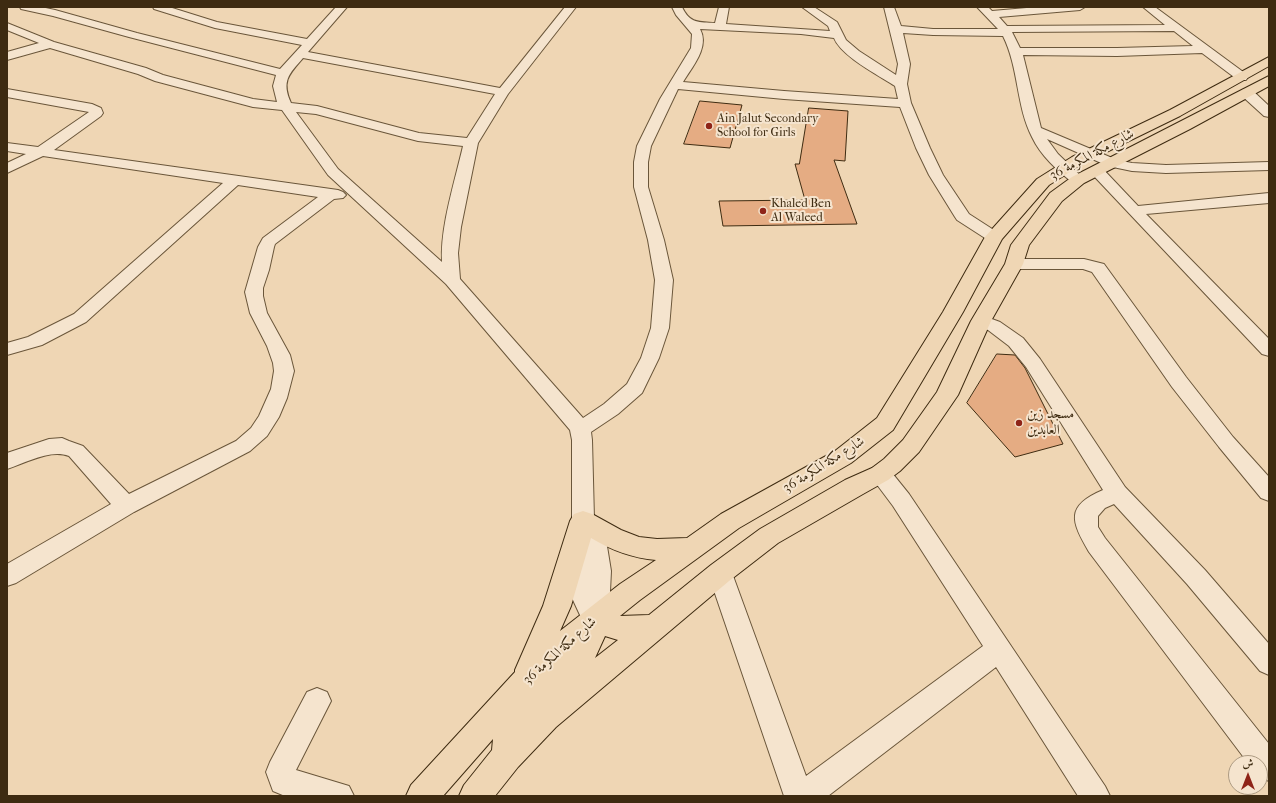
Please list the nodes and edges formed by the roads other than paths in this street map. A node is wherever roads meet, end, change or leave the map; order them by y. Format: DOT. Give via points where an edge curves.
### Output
graph roads {
  1 [pos="158,7"];
  2 [pos="342,7"];
  3 [pos="570,7"];
  4 [pos="676,7"];
  5 [pos="724,7"];
  6 [pos="807,7"];
  7 [pos="889,7"];
  8 [pos="1080,7"];
  9 [pos="1148,7"];
  10 [pos="986,10"];
  11 [pos="17,15"];
  12 [pos="692,24"];
  13 [pos="720,27"];
  14 [pos="1176,28"];
  15 [pos="896,29"];
  16 [pos="1006,31"];
  17 [pos="838,35"];
  18 [pos="50,44"];
  19 [pos="304,49"];
  20 [pos="1204,49"];
  21 [pos="1017,51"];
  22 [pos="7,56"];
  23 [pos="1269,61"];
  24 [pos="283,73"];
  25 [pos="1242,77"];
  26 [pos="1269,80"];
  27 [pos="674,84"];
  28 [pos="901,84"];
  29 [pos="502,92"];
  30 [pos="7,93"];
  31 [pos="1247,93"];
  32 [pos="906,102"];
  33 [pos="286,107"];
  34 [pos="1269,113"];
  35 [pos="1035,130"];
  36 [pos="471,143"];
  37 [pos="7,147"];
  38 [pos="41,152"];
  39 [pos="1269,166"];
  40 [pos="1089,167"];
  41 [pos="7,169"];
  42 [pos="333,172"];
  43 [pos="235,180"];
  44 [pos="303,190"];
  45 [pos="331,194"];
  46 [pos="1269,198"];
  47 [pos="364,199"];
  48 [pos="1134,211"];
  49 [pos="994,237"];
  50 [pos="1014,264"];
  51 [pos="452,280"];
  52 [pos="981,321"];
  53 [pos="7,349"];
  54 [pos="1269,350"];
  55 [pos="580,430"];
  56 [pos="7,461"];
  57 [pos="880,474"];
  58 [pos="1269,492"];
  59 [pos="1117,493"];
  60 [pos="126,506"];
  61 [pos="584,521"];
  62 [pos="693,548"];
  63 [pos="720,573"];
  64 [pos="7,576"];
  65 [pos="595,620"];
  66 [pos="655,626"];
  67 [pos="999,649"];
  68 [pos="1269,663"];
  69 [pos="523,684"];
  70 [pos="317,701"];
  71 [pos="507,756"];
  72 [pos="1269,767"];
  73 [pos="339,796"];
  74 [pos="422,796"];
  75 [pos="475,796"];
  76 [pos="800,796"];
  77 [pos="804,796"];
  78 [pos="1095,796"];
  1 -- 19 [label="street"];
  2 -- 19 [label="street"];
  3 -- 29 [label="street"];
  4 -- 12 [label="street"];
  5 -- 13 [label="street"];
  6 -- 17 [label="street" via="833,24"];
  7 -- 15 [label="street"];
  8 -- 10 [label="street"];
  9 -- 14 [label="street"];
  10 -- 16 [label="street"];
  11 -- 18 [label="street"];
  11 -- 24 [label="street" via="62,15"];
  12 -- 13 [label="street"];
  12 -- 27 [label="street" via="699,37 697,48"];
  13 -- 17 [label="street"];
  14 -- 16 [label="street"];
  14 -- 20 [label="street"];
  15 -- 16 [label="street" via="933,32"];
  15 -- 28 [label="street" via="904,64"];
  16 -- 21 [label="street"];
  17 -- 28 [label="street" via="841,42 855,54"];
  18 -- 22 [label="street"];
  18 -- 33 [label="street" via="187,86 253,103"];
  19 -- 24 [label="street"];
  19 -- 29 [label="street" via="338,60"];
  20 -- 21 [label="street" via="1116,52"];
  20 -- 25 [label="street"];
  21 -- 35 [label="street"];
  23 -- 25 [label="main road, شارع مكة المكرمة 36"];
  24 -- 33 [label="street" via="279,88"];
  25 -- 40 [label="main road, شارع مكة المكرمة 36" via="1175,113"];
  26 -- 31 [label="main road, شارع مكة المكرمة 36"];
  27 -- 32 [label="street"];
  27 -- 55 [label="street" via="644,146 641,162 641,187 664,280 660,328 650,358 635,388 611,409"];
  28 -- 32 [label="street"];
  29 -- 36 [label="street"];
  30 -- 38 [label="street" via="95,109 96,113"];
  31 -- 34 [label="street"];
  31 -- 40 [label="main road, شارع مكة المكرمة 36"];
  32 -- 49 [label="street" via="923,148 953,202 963,217"];
  33 -- 36 [label="street" via="317,110 418,137"];
  33 -- 42 [label="street"];
  35 -- 40 [label="street" via="1064,141"];
  35 -- 40 [label="street" via="1052,155"];
  36 -- 51 [label="street" via="453,227 450,253"];
  37 -- 38 [label="street"];
  38 -- 41 [label="street"];
  38 -- 43 [label="street"];
  39 -- 40 [label="street" via="1166,169"];
  40 -- 48 [label="street"];
  40 -- 49 [label="main road, شارع مكة المكرمة 36" via="1043,182"];
  40 -- 50 [label="main road, شارع مكة المكرمة 36" via="1056,197 1020,245"];
  42 -- 44 [label="street"];
  42 -- 47 [label="street"];
  43 -- 44 [label="street"];
  43 -- 53 [label="street" via="80,318 35,341"];
  44 -- 45 [label="street"];
  45 -- 47 [label="street"];
  45 -- 60 [label="street" via="265,246 254,297 283,364 282,386 260,431 243,446"];
  46 -- 48 [label="street"];
  47 -- 51 [label="street"];
  48 -- 54 [label="street"];
  49 -- 62 [label="main road, شارع مكة المكرمة 36" via="953,312 885,424 843,457 730,521"];
  50 -- 52 [label="main road, شارع مكة المكرمة 36"];
  50 -- 58 [label="street" via="1084,264 1098,268 1179,382"];
  51 -- 55 [label="street"];
  52 -- 57 [label="main road, شارع مكة المكرمة 36" via="947,395 911,446"];
  52 -- 59 [label="street" via="994,326 1016,342 1033,363"];
  55 -- 61 [label="street"];
  56 -- 60 [label="street" via="50,447 62,446 76,451"];
  57 -- 63 [label="main road, شارع مكة المكرمة 36" via="769,536"];
  57 -- 67 [label="street" via="901,500"];
  59 -- 68 [label="street" via="1196,577"];
  59 -- 72 [label="street" via="1098,502 1086,514 1087,528"];
  60 -- 64 [label="street"];
  61 -- 62 [label="main road" via="620,542 644,548"];
  61 -- 65 [label="street" via="579,560 585,600"];
  61 -- 69 [label="main road" via="557,606"];
  62 -- 65 [label="main road, شارع مكة المكرمة 36"];
  63 -- 66 [label="main road, شارع مكة المكرمة 36"];
  63 -- 76 [label="street"];
  65 -- 66 [label="main road" via="630,630"];
  65 -- 69 [label="main road, شارع مكة المكرمة 36" via="555,652"];
  65 -- 71 [label="main road" via="591,637 583,653 519,715 507,744"];
  66 -- 71 [label="main road, شارع مكة المكرمة 36" via="545,717"];
  67 -- 77 [label="street"];
  67 -- 78 [label="street"];
  69 -- 74 [label="main road, شارع مكة المكرمة 36"];
  70 -- 73 [label="street" via="280,772 283,781"];
  71 -- 75 [label="main road, شارع مكة المكرمة 36"];
}
